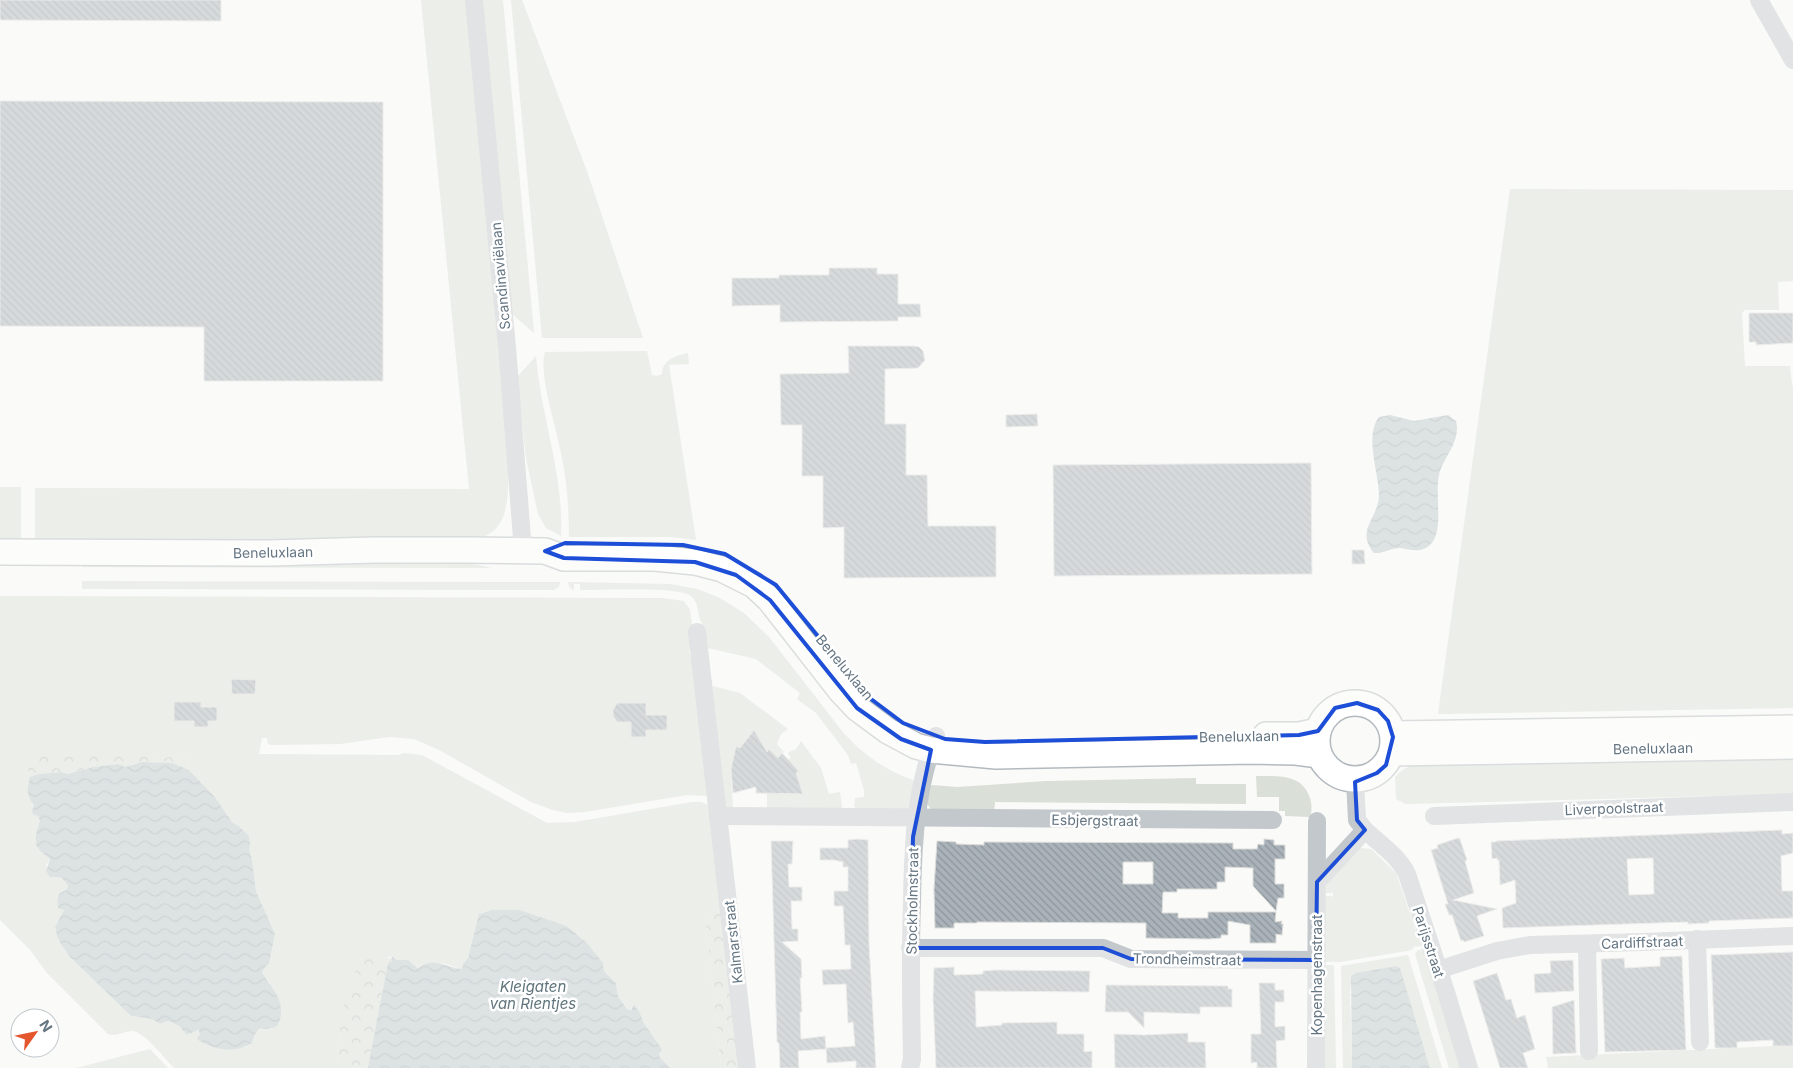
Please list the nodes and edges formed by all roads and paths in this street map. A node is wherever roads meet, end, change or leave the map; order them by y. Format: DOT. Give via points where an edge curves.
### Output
graph roads {
  1 [pos="474,0"];
  2 [pos="1759,0"];
  3 [pos="1793,60"];
  4 [pos="0,552"];
  5 [pos="534,552"];
  6 [pos="697,632"];
  7 [pos="1793,728"];
  8 [pos="934,743"];
  9 [pos="1318,743"];
  10 [pos="1393,743"];
  11 [pos="1793,746"];
  12 [pos="1355,780"];
  13 [pos="1793,802"];
  14 [pos="719,816"];
  15 [pos="1434,816"];
  16 [pos="916,817"];
  17 [pos="1273,820"];
  18 [pos="1317,821"];
  19 [pos="1365,830"];
  20 [pos="1317,882"];
  21 [pos="1793,936"];
  22 [pos="1698,939"];
  23 [pos="1587,944"];
  24 [pos="910,948"];
  25 [pos="1316,960"];
  26 [pos="1438,970"];
  27 [pos="1700,1042"];
  28 [pos="1589,1051"];
  29 [pos="747,1068"];
  30 [pos="910,1068"];
  31 [pos="1316,1068"];
  32 [pos="1469,1068"];
  1 -- 5 [label="street, Scandinaviëlaan" via="506,337"];
  2 -- 3 [label="street"];
  4 -- 5 [label="street, Beneluxlaan"];
  5 -- 8 [label="street, Beneluxlaan" via="565,543 683,545 725,554 776,585 867,696"];
  6 -- 14 [label="street, Kalmarstraat"];
  7 -- 10 [label="street, Beneluxlaan"];
  8 -- 9 [label="street, Beneluxlaan" via="945,739 985,742 1299,735"];
  8 -- 16 [label="street, Stockholmstraat"];
  9 -- 10 [label="street" via="1325,717 1344,704 1357,703 1378,710 1388,720"];
  9 -- 12 [label="street" via="1329,770"];
  10 -- 11 [label="street, Beneluxlaan"];
  10 -- 12 [label="street" via="1386,765 1377,773"];
  12 -- 19 [label="street" via="1358,820"];
  13 -- 15 [label="street, Liverpoolstraat"];
  14 -- 16 [label="street"];
  14 -- 29 [label="street, Kalmarstraat"];
  16 -- 17 [label="street, Esbjergstraat"];
  16 -- 24 [label="street, Stockholmstraat"];
  18 -- 20 [label="street, Kopenhagenstraat"];
  19 -- 20 [label="street"];
  19 -- 26 [label="street, Parijsstraat" via="1403,866"];
  20 -- 25 [label="street, Kopenhagenstraat"];
  21 -- 22 [label="street, Cardiffstraat"];
  22 -- 23 [label="street, Cardiffstraat"];
  22 -- 27 [label="street, Cardiffstraat"];
  23 -- 26 [label="street, Cardiffstraat" via="1530,945 1497,951"];
  23 -- 28 [label="street, Cardiffstraat"];
  24 -- 25 [label="street, Trondheimstraat" via="1104,948 1131,959"];
  24 -- 30 [label="street, Stockholmstraat"];
  25 -- 31 [label="street, Kopenhagenstraat"];
  26 -- 32 [label="street, Parijsstraat"];
}
